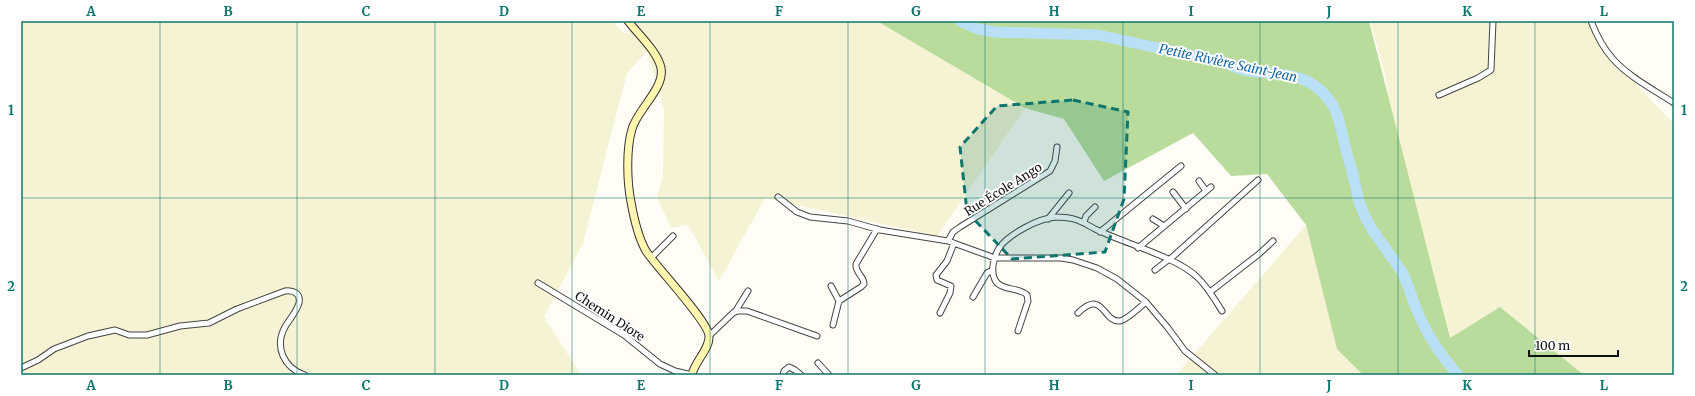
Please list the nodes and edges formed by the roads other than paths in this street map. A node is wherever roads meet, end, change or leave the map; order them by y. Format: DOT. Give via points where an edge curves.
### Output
graph roads {
  1 [pos="628,21"];
  2 [pos="1493,21"];
  3 [pos="1591,21"];
  4 [pos="1439,95"];
  5 [pos="1674,103"];
  6 [pos="1057,147"];
  7 [pos="1181,166"];
  8 [pos="1258,180"];
  9 [pos="1199,181"];
  10 [pos="1211,186"];
  11 [pos="1206,191"];
  12 [pos="1173,192"];
  13 [pos="1069,193"];
  14 [pos="778,197"];
  15 [pos="1095,207"];
  16 [pos="1186,209"];
  17 [pos="1048,219"];
  18 [pos="1152,219"];
  19 [pos="1084,222"];
  20 [pos="1164,226"];
  21 [pos="877,229"];
  22 [pos="1100,232"];
  23 [pos="673,236"];
  24 [pos="948,241"];
  25 [pos="1274,241"];
  26 [pos="954,243"];
  27 [pos="1138,248"];
  28 [pos="651,258"];
  29 [pos="996,258"];
  30 [pos="1168,260"];
  31 [pos="993,270"];
  32 [pos="1156,270"];
  33 [pos="538,283"];
  34 [pos="831,286"];
  35 [pos="748,291"];
  36 [pos="1210,292"];
  37 [pos="973,297"];
  38 [pos="839,301"];
  39 [pos="1146,302"];
  40 [pos="1222,311"];
  41 [pos="734,312"];
  42 [pos="940,313"];
  43 [pos="1078,313"];
  44 [pos="833,326"];
  45 [pos="1018,331"];
  46 [pos="709,336"];
  47 [pos="817,336"];
  48 [pos="818,364"];
  49 [pos="21,368"];
  50 [pos="304,375"];
  51 [pos="692,375"];
  52 [pos="783,375"];
  53 [pos="801,375"];
  54 [pos="829,375"];
  55 [pos="1215,375"];
  1 -- 28 [label="street" via="656,55 661,68 658,85 635,120 629,142 630,201 639,234"];
  2 -- 4 [label="street" via="1490,70"];
  3 -- 5 [label="street" via="1613,60"];
  6 -- 24 [label="street, Rue École Ango" via="1050,171 954,232"];
  7 -- 22 [label="street"];
  8 -- 30 [label="street"];
  9 -- 11 [label="street"];
  10 -- 11 [label="street"];
  11 -- 16 [label="street"];
  12 -- 16 [label="street"];
  13 -- 17 [label="street"];
  14 -- 21 [label="street" via="802,215 848,221"];
  15 -- 19 [label="street"];
  16 -- 20 [label="street"];
  17 -- 19 [label="street" via="1071,218"];
  17 -- 29 [label="street" via="1039,221 1009,238 1001,246"];
  18 -- 20 [label="street"];
  19 -- 22 [label="street"];
  20 -- 27 [label="street"];
  21 -- 24 [label="street"];
  21 -- 38 [label="street" via="856,264 856,270 864,284"];
  22 -- 27 [label="street"];
  23 -- 28 [label="street"];
  24 -- 26 [label="street"];
  25 -- 36 [label="street"];
  26 -- 29 [label="street"];
  26 -- 42 [label="street" via="948,261 936,275 937,280 951,286"];
  27 -- 30 [label="street"];
  28 -- 46 [label="street" via="693,310"];
  29 -- 31 [label="street"];
  29 -- 39 [label="street" via="1047,256 1073,260 1107,272"];
  30 -- 32 [label="street"];
  30 -- 36 [label="street" via="1192,272"];
  31 -- 37 [label="street" via="987,272"];
  31 -- 45 [label="street" via="998,284 1027,295 1028,301"];
  33 -- 51 [label="street, Chemin Diore" via="624,335 660,364"];
  34 -- 38 [label="street"];
  35 -- 41 [label="street"];
  36 -- 40 [label="street"];
  38 -- 44 [label="street"];
  39 -- 43 [label="street" via="1122,321 1114,319 1094,304 1085,306"];
  39 -- 55 [label="street" via="1185,352"];
  41 -- 46 [label="street"];
  41 -- 47 [label="street" via="747,311"];
  46 -- 51 [label="street"];
  48 -- 54 [label="street"];
  49 -- 50 [label="street" via="54,349 88,336 115,330 129,336 147,335 180,326 209,323 237,309 290,291 297,293 299,303 282,334 281,353 294,371"];
  52 -- 53 [label="street" via="789,367"];
}
